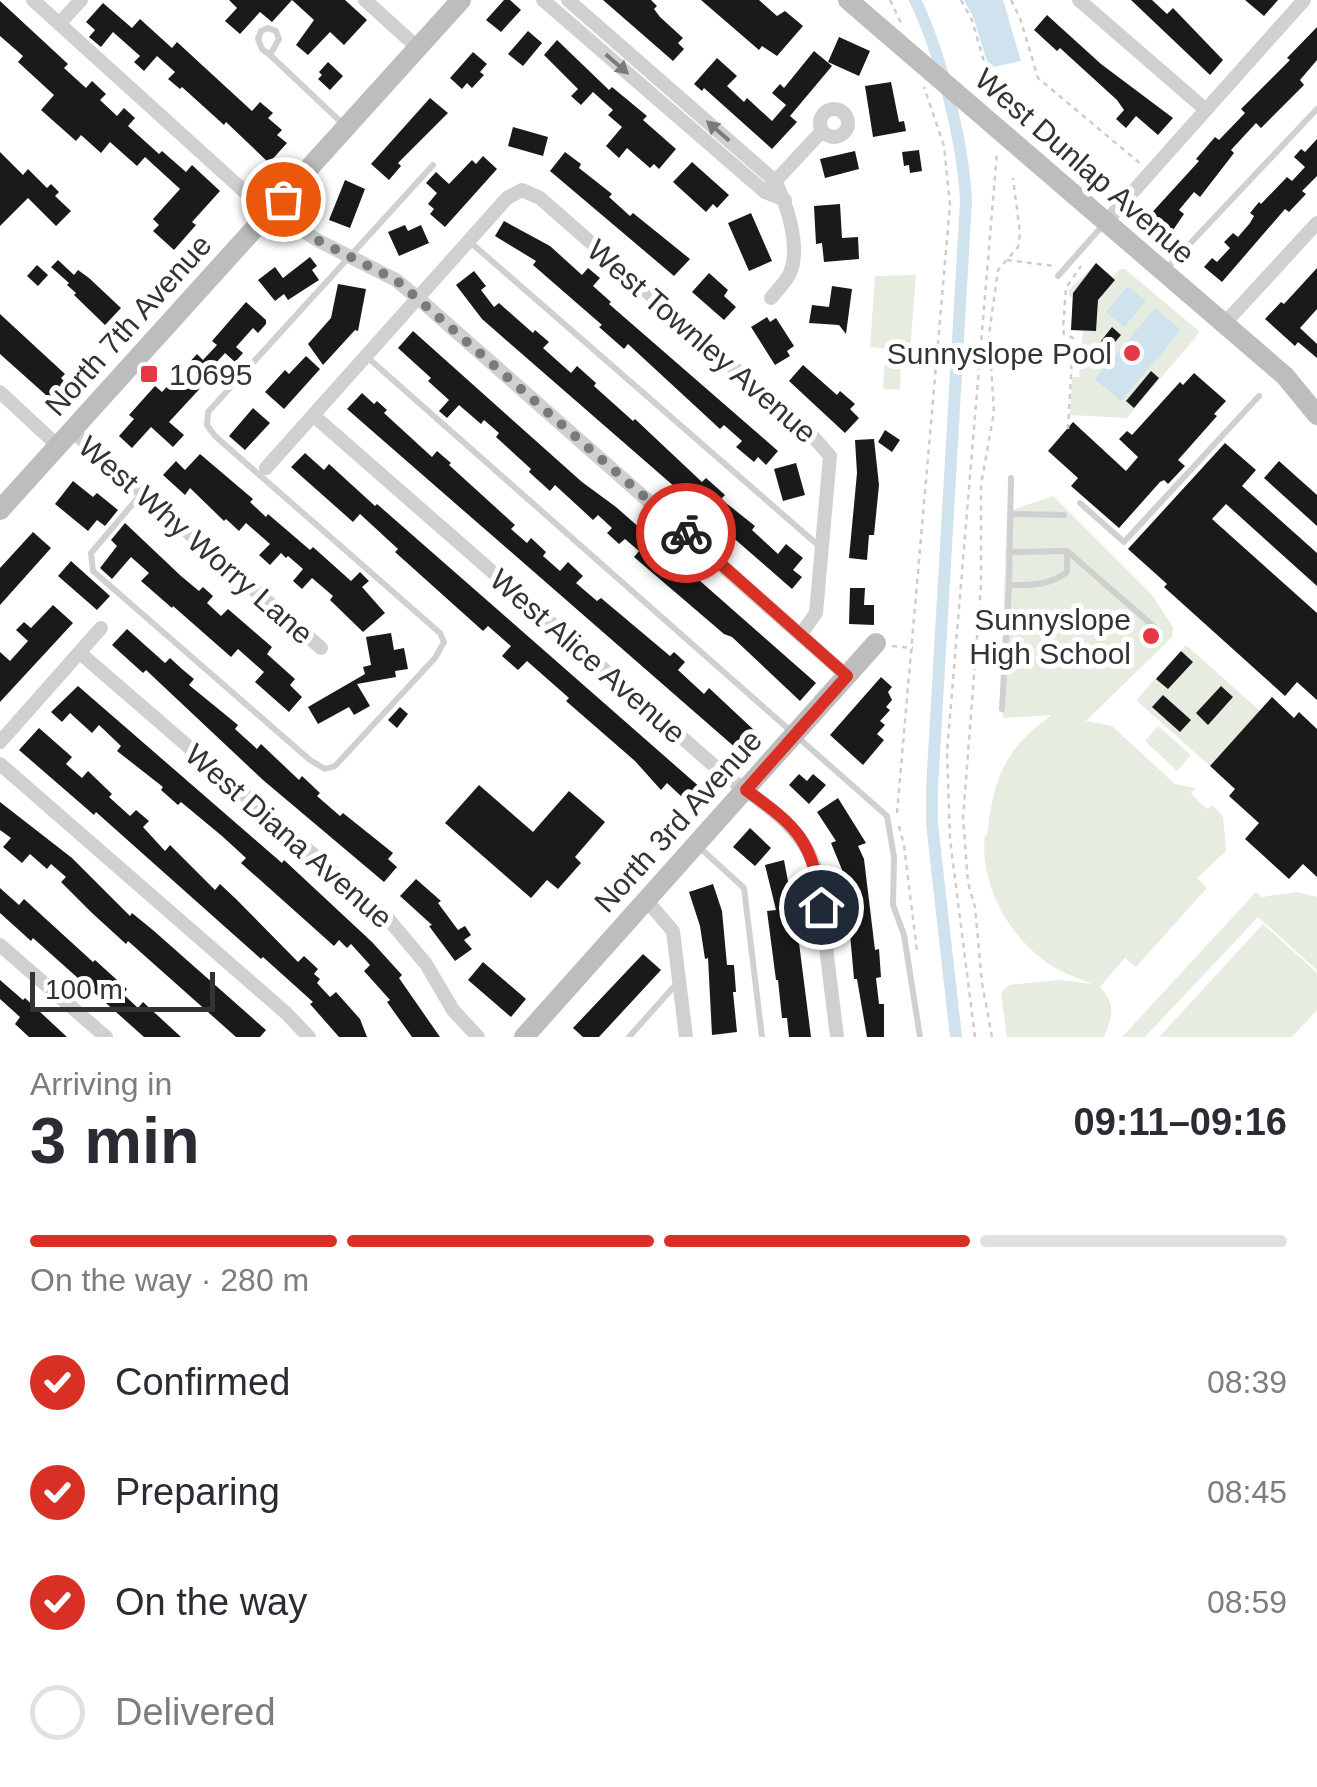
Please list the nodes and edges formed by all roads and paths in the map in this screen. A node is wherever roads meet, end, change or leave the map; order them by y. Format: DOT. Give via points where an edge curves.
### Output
graph roads {
  1 [pos="33,0"];
  2 [pos="81,0"];
  3 [pos="365,0"];
  4 [pos="461,0"];
  5 [pos="543,0"];
  6 [pos="568,0"];
  7 [pos="848,0"];
  8 [pos="890,0"];
  9 [pos="961,0"];
  10 [pos="1011,0"];
  11 [pos="1079,0"];
  12 [pos="1304,0"];
  13 [pos="900,18"];
  14 [pos="59,24"];
  15 [pos="418,48"];
  16 [pos="270,55"];
  17 [pos="987,72"];
  18 [pos="925,92"];
  19 [pos="1317,109"];
  20 [pos="1206,110"];
  21 [pos="688,114"];
  22 [pos="347,127"];
  23 [pos="822,132"];
  24 [pos="997,152"];
  25 [pos="434,165"];
  26 [pos="1151,172"];
  27 [pos="1013,178"];
  28 [pos="770,186"];
  29 [pos="272,210"];
  30 [pos="1105,223"];
  31 [pos="1317,223"];
  32 [pos="469,242"];
  33 [pos="348,255"];
  34 [pos="1090,255"];
  35 [pos="1005,260"];
  36 [pos="1057,264"];
  37 [pos="1162,272"];
  38 [pos="1058,276"];
  39 [pos="771,298"];
  40 [pos="420,299"];
  41 [pos="1224,324"];
  42 [pos="1053,355"];
  43 [pos="1070,356"];
  44 [pos="367,358"];
  45 [pos="1071,374"];
  46 [pos="1080,374"];
  47 [pos="1285,376"];
  48 [pos="0,392"];
  49 [pos="1317,392"];
  50 [pos="1258,396"];
  51 [pos="1317,415"];
  52 [pos="314,416"];
  53 [pos="1068,429"];
  54 [pos="65,438"];
  55 [pos="266,468"];
  56 [pos="1011,478"];
  57 [pos="142,493"];
  58 [pos="1080,504"];
  59 [pos="0,510"];
  60 [pos="1010,514"];
  61 [pos="1064,515"];
  62 [pos="822,548"];
  63 [pos="1067,550"];
  64 [pos="1009,552"];
  65 [pos="1008,585"];
  66 [pos="101,628"];
  67 [pos="1159,631"];
  68 [pos="801,634"];
  69 [pos="876,643"];
  70 [pos="320,648"];
  71 [pos="913,648"];
  72 [pos="80,653"];
  73 [pos="847,676"];
  74 [pos="1002,709"];
  75 [pos="797,733"];
  76 [pos="0,742"];
  77 [pos="0,764"];
  78 [pos="746,790"];
  79 [pos="697,845"];
  80 [pos="647,901"];
  81 [pos="0,945"];
  82 [pos="918,955"];
  83 [pos="679,982"];
  84 [pos="106,1037"];
  85 [pos="309,1037"];
  86 [pos="478,1037"];
  87 [pos="524,1037"];
  88 [pos="630,1037"];
  89 [pos="686,1037"];
  90 [pos="762,1037"];
  91 [pos="838,1037"];
  92 [pos="920,1037"];
  93 [pos="974,1037"];
  94 [pos="992,1037"];
  1 -- 14 [label="street"];
  2 -- 14 [label="street"];
  3 -- 15 [label="street"];
  4 -- 15 [label="main road, North 7th Avenue"];
  5 -- 21 [label="street, one-way"];
  6 -- 21 [label="street"];
  7 -- 30 [label="main road, West Dunlap Avenue"];
  8 -- 13 [label="path"];
  9 -- 17 [label="path"];
  10 -- 26 [label="path" via="1038,78"];
  11 -- 20 [label="street"];
  12 -- 20 [label="street"];
  14 -- 29 [label="street"];
  15 -- 22 [label="main road, North 7th Avenue"];
  16 -- 22 [label="lane"];
  18 -- 71 [label="path" via="944,146 950,205"];
  19 -- 37 [label="lane"];
  20 -- 26 [label="street"];
  21 -- 28 [label="street"];
  22 -- 29 [label="main road, North 7th Avenue"];
  23 -- 28 [label="street"];
  24 -- 93 [label="path" via="947,752 950,839"];
  25 -- 33 [label="lane"];
  26 -- 30 [label="street"];
  27 -- 35 [label="path" via="1020,232 1018,247"];
  28 -- 39 [label="street" via="789,212 792,266"];
  29 -- 33 [label="street"];
  29 -- 54 [label="main road, North 7th Avenue"];
  30 -- 37 [label="main road, West Dunlap Avenue"];
  30 -- 38 [label="lane"];
  31 -- 41 [label="street"];
  32 -- 40 [label="street"];
  32 -- 62 [label="lane"];
  32 -- 62 [label="street, West Townley Avenue" via="507,198 522,190 540,198 830,456"];
  33 -- 40 [label="street"];
  33 -- 57 [label="lane" via="208,412 207,425 444,642 334,766 325,769 310,760 93,570 91,554"];
  34 -- 45 [label="path" via="1066,288 1063,329 1073,338"];
  35 -- 36 [label="path"];
  35 -- 94 [label="path" via="989,335 994,412 981,486 982,585 962,818"];
  37 -- 41 [label="main road, West Dunlap Avenue"];
  40 -- 44 [label="street"];
  40 -- 68 [label="street"];
  41 -- 47 [label="main road, West Dunlap Avenue"];
  42 -- 43 [label="path"];
  44 -- 52 [label="street"];
  44 -- 75 [label="lane"];
  45 -- 46 [label="path"];
  45 -- 53 [label="path"];
  47 -- 49 [label="main road, West Dunlap Avenue"];
  47 -- 51 [label="main road, West Dunlap Avenue"];
  48 -- 54 [label="street, West Why Worry Lane"];
  50 -- 58 [label="lane" via="1124,542"];
  52 -- 55 [label="street"];
  52 -- 78 [label="street, West Alice Avenue"];
  54 -- 57 [label="street, West Why Worry Lane"];
  54 -- 59 [label="main road, North 7th Avenue"];
  56 -- 60 [label="lane"];
  57 -- 70 [label="street, West Why Worry Lane"];
  60 -- 61 [label="lane"];
  60 -- 64 [label="lane"];
  62 -- 68 [label="street, West Townley Avenue" via="816,613"];
  63 -- 64 [label="lane"];
  63 -- 65 [label="lane" via="1067,572 1056,580"];
  63 -- 67 [label="lane"];
  64 -- 65 [label="lane"];
  65 -- 74 [label="lane"];
  66 -- 72 [label="street"];
  68 -- 73 [label="street"];
  69 -- 71 [label="path" via="884,650"];
  69 -- 73 [label="main road, North 3rd Avenue"];
  71 -- 82 [label="path" via="897,820"];
  72 -- 76 [label="street"];
  72 -- 86 [label="street, West Diana Avenue" via="388,920"];
  73 -- 75 [label="main road, North 3rd Avenue"];
  75 -- 78 [label="main road, North 3rd Avenue"];
  75 -- 92 [label="lane" via="887,816 894,905"];
  77 -- 85 [label="street"];
  78 -- 79 [label="main road, North 3rd Avenue"];
  78 -- 91 [label="street, West Alice Avenue" via="812,854"];
  79 -- 80 [label="main road, North 3rd Avenue"];
  79 -- 90 [label="lane" via="744,888"];
  80 -- 83 [label="street" via="673,931"];
  80 -- 87 [label="main road, North 3rd Avenue"];
  81 -- 84 [label="street"];
  83 -- 88 [label="lane"];
  83 -- 89 [label="street"];
}
